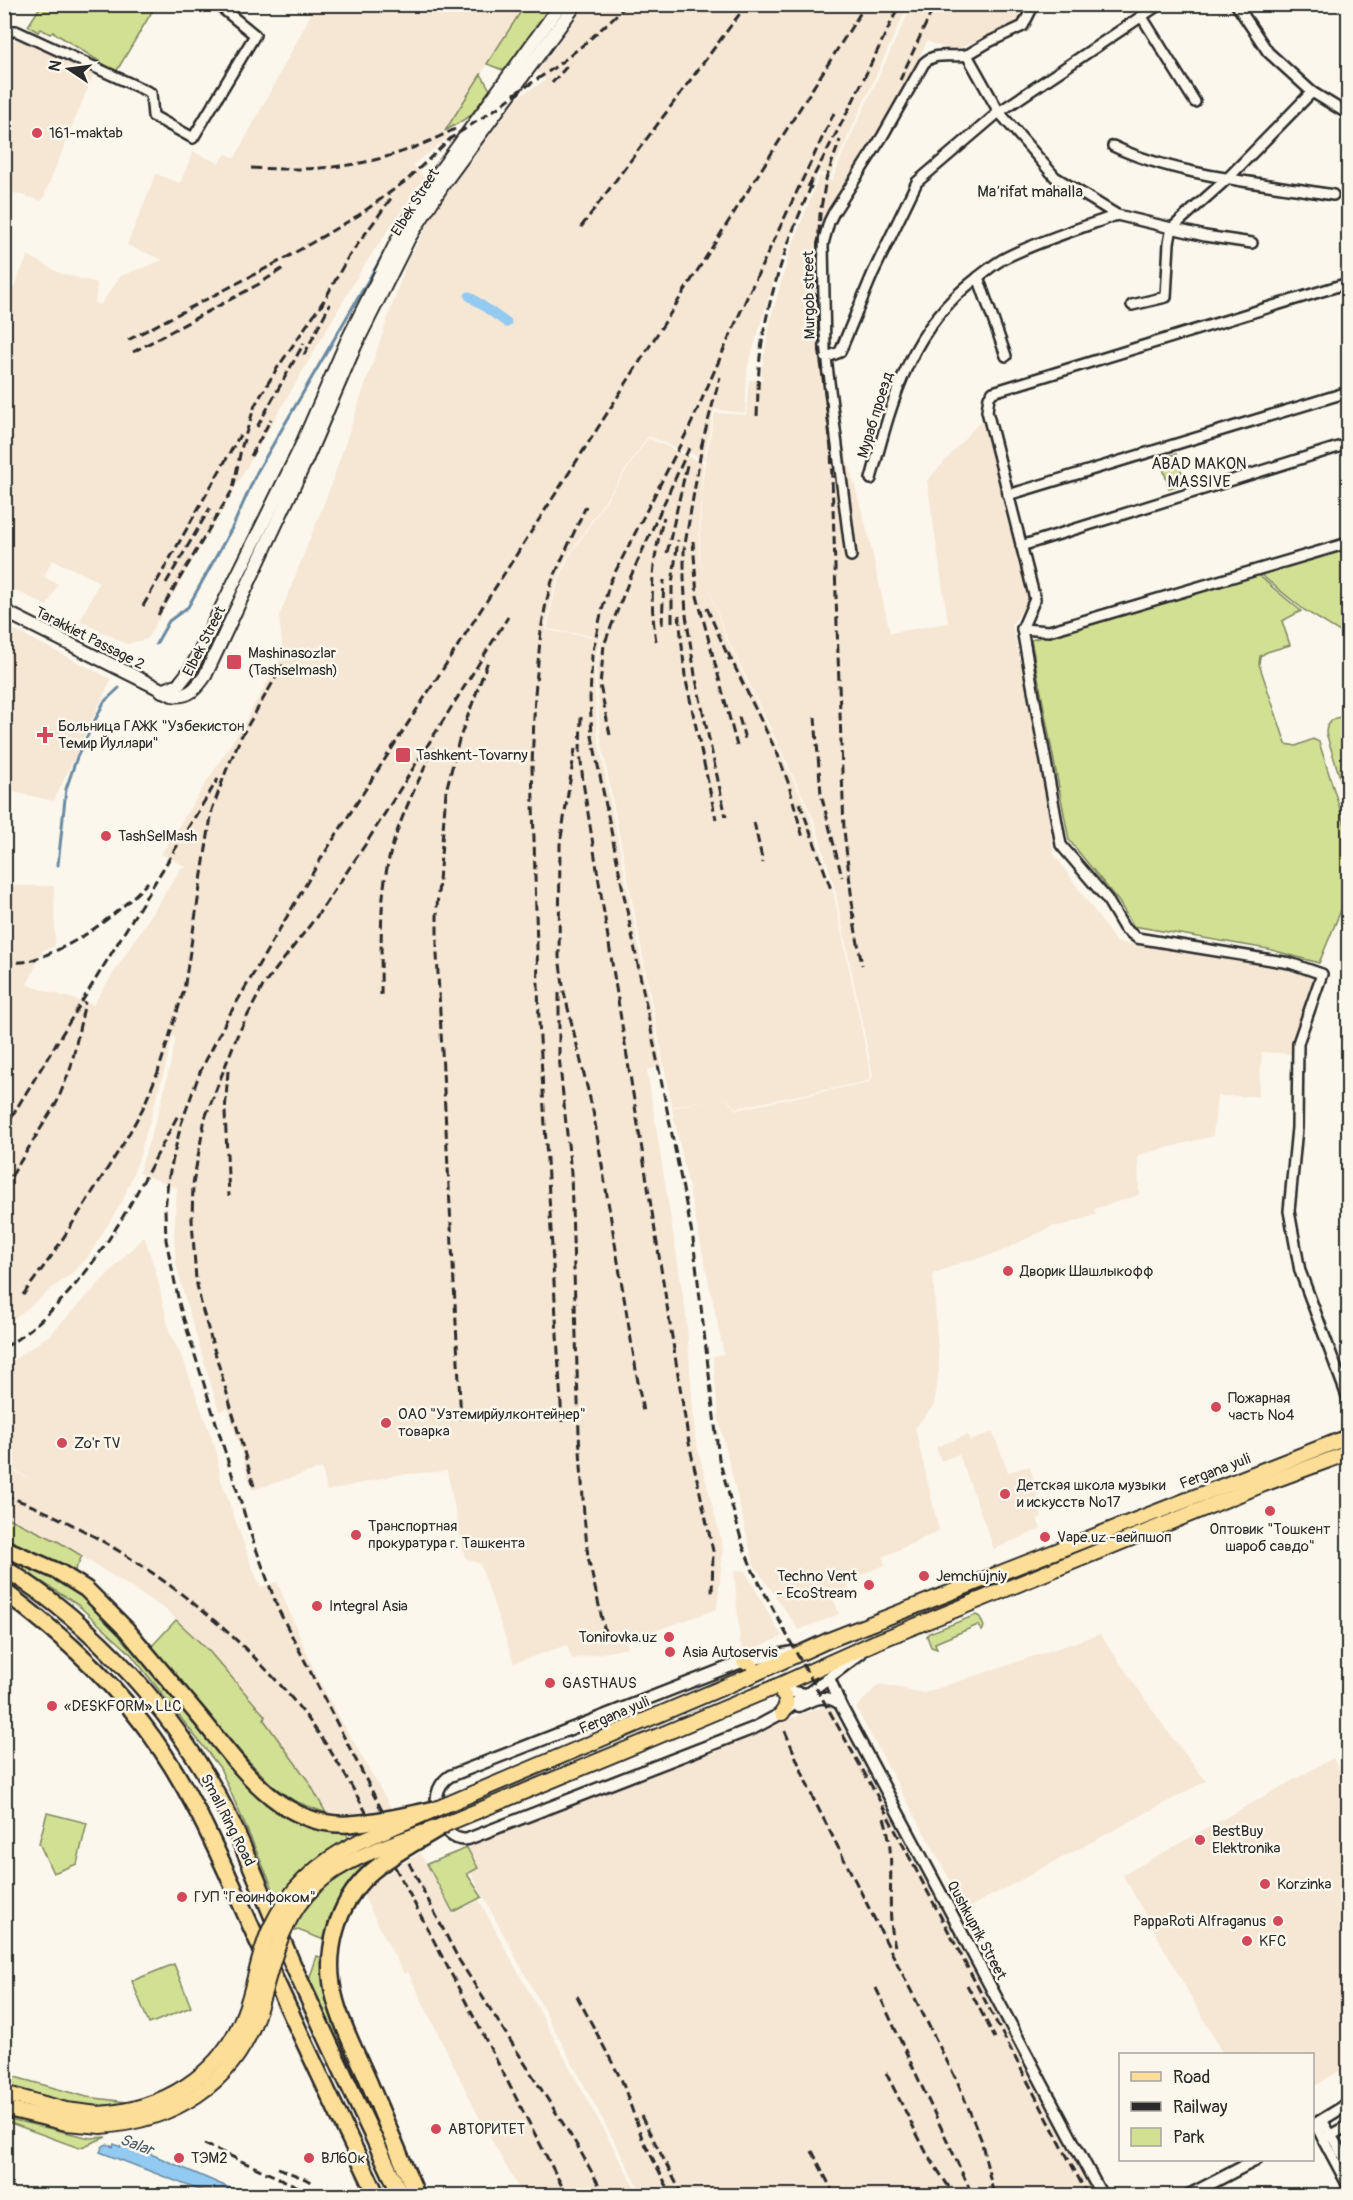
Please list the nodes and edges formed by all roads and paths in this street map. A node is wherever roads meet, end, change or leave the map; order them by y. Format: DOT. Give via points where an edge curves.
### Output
graph roads {
  1 [pos="217,4"];
  2 [pos="561,4"];
  3 [pos="576,4"];
  4 [pos="1034,4"];
  5 [pos="1160,4"];
  6 [pos="1236,4"];
  7 [pos="1142,17"];
  8 [pos="4,31"];
  9 [pos="967,56"];
  10 [pos="1312,92"];
  11 [pos="1195,102"];
  12 [pos="999,112"];
  13 [pos="1348,114"];
  14 [pos="1113,146"];
  15 [pos="1228,178"];
  16 [pos="1333,195"];
  17 [pos="1117,214"];
  18 [pos="1172,228"];
  19 [pos="1252,243"];
  20 [pos="978,278"];
  21 [pos="1348,283"];
  22 [pos="1132,305"];
  23 [pos="830,356"];
  24 [pos="1006,356"];
  25 [pos="1348,392"];
  26 [pos="1348,444"];
  27 [pos="872,479"];
  28 [pos="1008,495"];
  29 [pos="1348,543"];
  30 [pos="1021,546"];
  31 [pos="851,556"];
  32 [pos="4,611"];
  33 [pos="1022,629"];
  34 [pos="162,691"];
  35 [pos="1348,1399"];
  36 [pos="1348,1437"];
  37 [pos="1348,1453"];
  38 [pos="4,1548"];
  39 [pos="4,1568"];
  40 [pos="4,1591"];
  41 [pos="876,1642"];
  42 [pos="805,1650"];
  43 [pos="744,1661"];
  44 [pos="750,1676"];
  45 [pos="829,1678"];
  46 [pos="773,1688"];
  47 [pos="807,1694"];
  48 [pos="820,1696"];
  49 [pos="840,1704"];
  50 [pos="782,1713"];
  51 [pos="435,1809"];
  52 [pos="444,1825"];
  53 [pos="4,2093"];
  54 [pos="1348,2104"];
  55 [pos="4,2108"];
  56 [pos="100,2120"];
  57 [pos="1317,2123"];
  58 [pos="1348,2126"];
  59 [pos="1328,2137"];
  60 [pos="1254,2161"];
  61 [pos="1348,2164"];
  62 [pos="411,2180"];
  63 [pos="1094,2180"];
  64 [pos="1348,2186"];
  65 [pos="377,2196"];
  66 [pos="402,2196"];
  67 [pos="417,2196"];
  68 [pos="1102,2196"];
  69 [pos="1108,2196"];
  70 [pos="1187,2196"];
  1 -- 8 [label="street" via="255,35 193,138 153,116 151,93 16,31"];
  2 -- 34 [label="main road, Elbek Street" via="435,178 402,233 191,669 179,684"];
  3 -- 34 [label="main road, Elbek Street" via="444,183 409,238 355,346 308,458 205,676 185,695"];
  4 -- 9 [label="street" via="1023,26"];
  5 -- 7 [label="street, Murgob street"];
  6 -- 10 [label="street" via="1268,52"];
  7 -- 11 [label="street"];
  7 -- 12 [label="street, Murgob street"];
  9 -- 12 [label="street"];
  9 -- 31 [label="street, Murgob street" via="931,56 924,63 825,232 825,350"];
  10 -- 13 [label="street"];
  10 -- 15 [label="street"];
  12 -- 17 [label="street" via="1055,177"];
  12 -- 23 [label="street, Murgob street" via="917,182 840,352"];
  14 -- 15 [label="street" via="1132,155"];
  15 -- 16 [label="street"];
  15 -- 18 [label="street"];
  17 -- 18 [label="street"];
  17 -- 20 [label="street, Мураб проезд" via="1005,258"];
  18 -- 19 [label="street"];
  18 -- 22 [label="street" via="1166,297"];
  20 -- 24 [label="street"];
  20 -- 27 [label="street, Мураб проезд" via="940,313 908,362 896,390"];
  21 -- 28 [label="street" via="993,392 987,411"];
  25 -- 28 [label="street"];
  26 -- 30 [label="street"];
  28 -- 30 [label="street"];
  29 -- 33 [label="street" via="1049,631"];
  30 -- 33 [label="street" via="1035,599"];
  32 -- 34 [label="main road, Tarakkiet Passage 2"];
  33 -- 35 [label="street" via="1061,845 1107,898 1124,928 1145,940 1290,963 1322,974 1298,1043 1297,1128 1289,1211 1300,1271"];
  36 -- 42 [label="main road, Fergana yuli"];
  37 -- 41 [label="main road, Fergana yuli"];
  38 -- 51 [label="highway, bridge" via="87,1589 126,1629 243,1770 287,1808 308,1818 349,1824"];
  39 -- 66 [label="highway, Small Ring Road" via="55,1605 122,1665 156,1704 204,1773 238,1837 298,1976"];
  40 -- 65 [label="highway, Small Ring Road" via="109,1682 144,1724 187,1790"];
  41 -- 45 [label="street"];
  41 -- 46 [label="main road, Fergana yuli"];
  42 -- 43 [label="street"];
  42 -- 44 [label="main road, Fergana yuli"];
  43 -- 44 [label="main road" via="752,1667"];
  43 -- 50 [label="street" via="450,1776 440,1785 436,1796 444,1826 456,1838 468,1839 753,1728"];
  44 -- 51 [label="main road, Fergana yuli, bridge"];
  45 -- 47 [label="street"];
  45 -- 49 [label="street, Qushkuprik Street"];
  46 -- 47 [label="street"];
  46 -- 50 [label="main road" via="786,1698"];
  46 -- 52 [label="main road, Fergana yuli, bridge"];
  47 -- 48 [label="street"];
  47 -- 50 [label="street"];
  48 -- 49 [label="street"];
  48 -- 50 [label="street"];
  49 -- 63 [label="street, Qushkuprik Street"];
  51 -- 56 [label="main road, Fergana yuli, bridge" via="341,1850 319,1865 280,1911 268,1935 241,2022 209,2068 160,2101"];
  52 -- 56 [label="main road, Fergana yuli, bridge" via="345,1864 305,1896 281,1936 247,2037 210,2085 153,2117 128,2123"];
  52 -- 62 [label="highway, bridge" via="370,1873 354,1891 337,1925 331,1963 334,1998"];
  53 -- 56 [label="main road, Fergana yuli"];
  54 -- 57 [label="street"];
  55 -- 56 [label="main road, Fergana yuli" via="66,2123"];
  57 -- 59 [label="street"];
  58 -- 59 [label="street"];
  59 -- 61 [label="street"];
  59 -- 64 [label="street"];
  60 -- 70 [label="street"];
  62 -- 66 [label="highway"];
  62 -- 67 [label="highway"];
  63 -- 68 [label="street, Qushkuprik Street"];
  63 -- 69 [label="street"];
}
